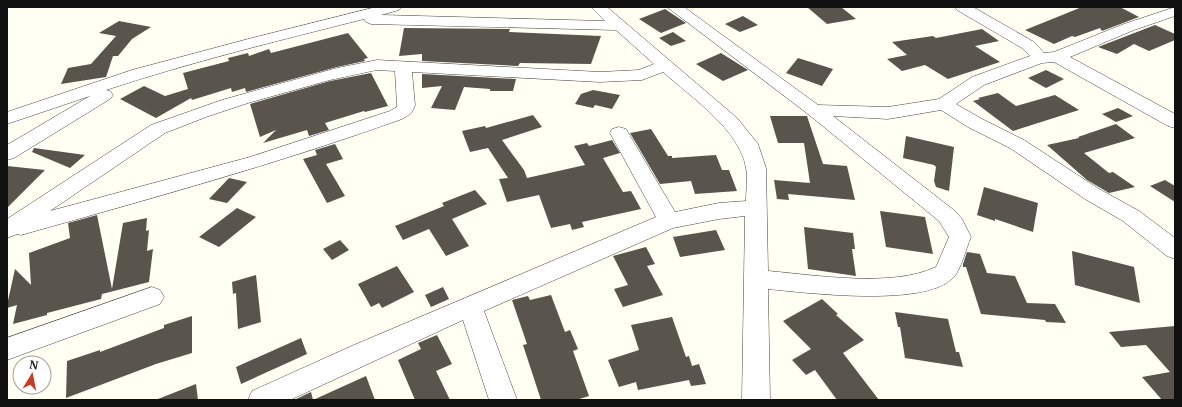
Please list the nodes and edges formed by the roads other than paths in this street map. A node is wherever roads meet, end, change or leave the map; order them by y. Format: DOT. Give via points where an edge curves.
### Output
graph roads {
  1 [pos="394,7"];
  2 [pos="598,7"];
  3 [pos="674,7"];
  4 [pos="962,7"];
  5 [pos="1175,11"];
  6 [pos="349,18"];
  7 [pos="620,26"];
  8 [pos="1049,57"];
  9 [pos="403,66"];
  10 [pos="664,66"];
  11 [pos="138,74"];
  12 [pos="944,104"];
  13 [pos="814,110"];
  14 [pos="7,118"];
  15 [pos="1175,122"];
  16 [pos="619,133"];
  17 [pos="7,154"];
  18 [pos="757,208"];
  19 [pos="669,221"];
  20 [pos="7,231"];
  21 [pos="1175,250"];
  22 [pos="757,279"];
  23 [pos="152,297"];
  24 [pos="471,306"];
  25 [pos="7,349"];
  26 [pos="266,399"];
  27 [pos="503,400"];
  28 [pos="756,400"];
  1 -- 6 [label="street"];
  2 -- 7 [label="street"];
  3 -- 13 [label="street"];
  4 -- 8 [label="street"];
  5 -- 8 [label="street"];
  6 -- 7 [label="street"];
  6 -- 11 [label="street"];
  7 -- 10 [label="street"];
  8 -- 12 [label="street" via="978,81"];
  8 -- 15 [label="street"];
  9 -- 10 [label="street" via="600,77 642,74"];
  9 -- 20 [label="street" via="357,68 184,118 158,129"];
  9 -- 20 [label="street" via="406,105 405,110 396,115 164,188"];
  10 -- 18 [label="street" via="730,122 748,144 756,168"];
  11 -- 14 [label="street"];
  11 -- 17 [label="street"];
  12 -- 13 [label="street" via="888,113"];
  12 -- 21 [label="street" via="1016,144 1092,194 1131,216"];
  13 -- 22 [label="street" via="947,216 960,237 945,272 927,282 900,287"];
  16 -- 19 [label="street"];
  18 -- 19 [label="street" via="719,211"];
  18 -- 22 [label="street"];
  19 -- 24 [label="street"];
  22 -- 28 [label="street"];
  23 -- 25 [label="street"];
  24 -- 26 [label="street" via="362,353"];
  24 -- 27 [label="street"];
}
